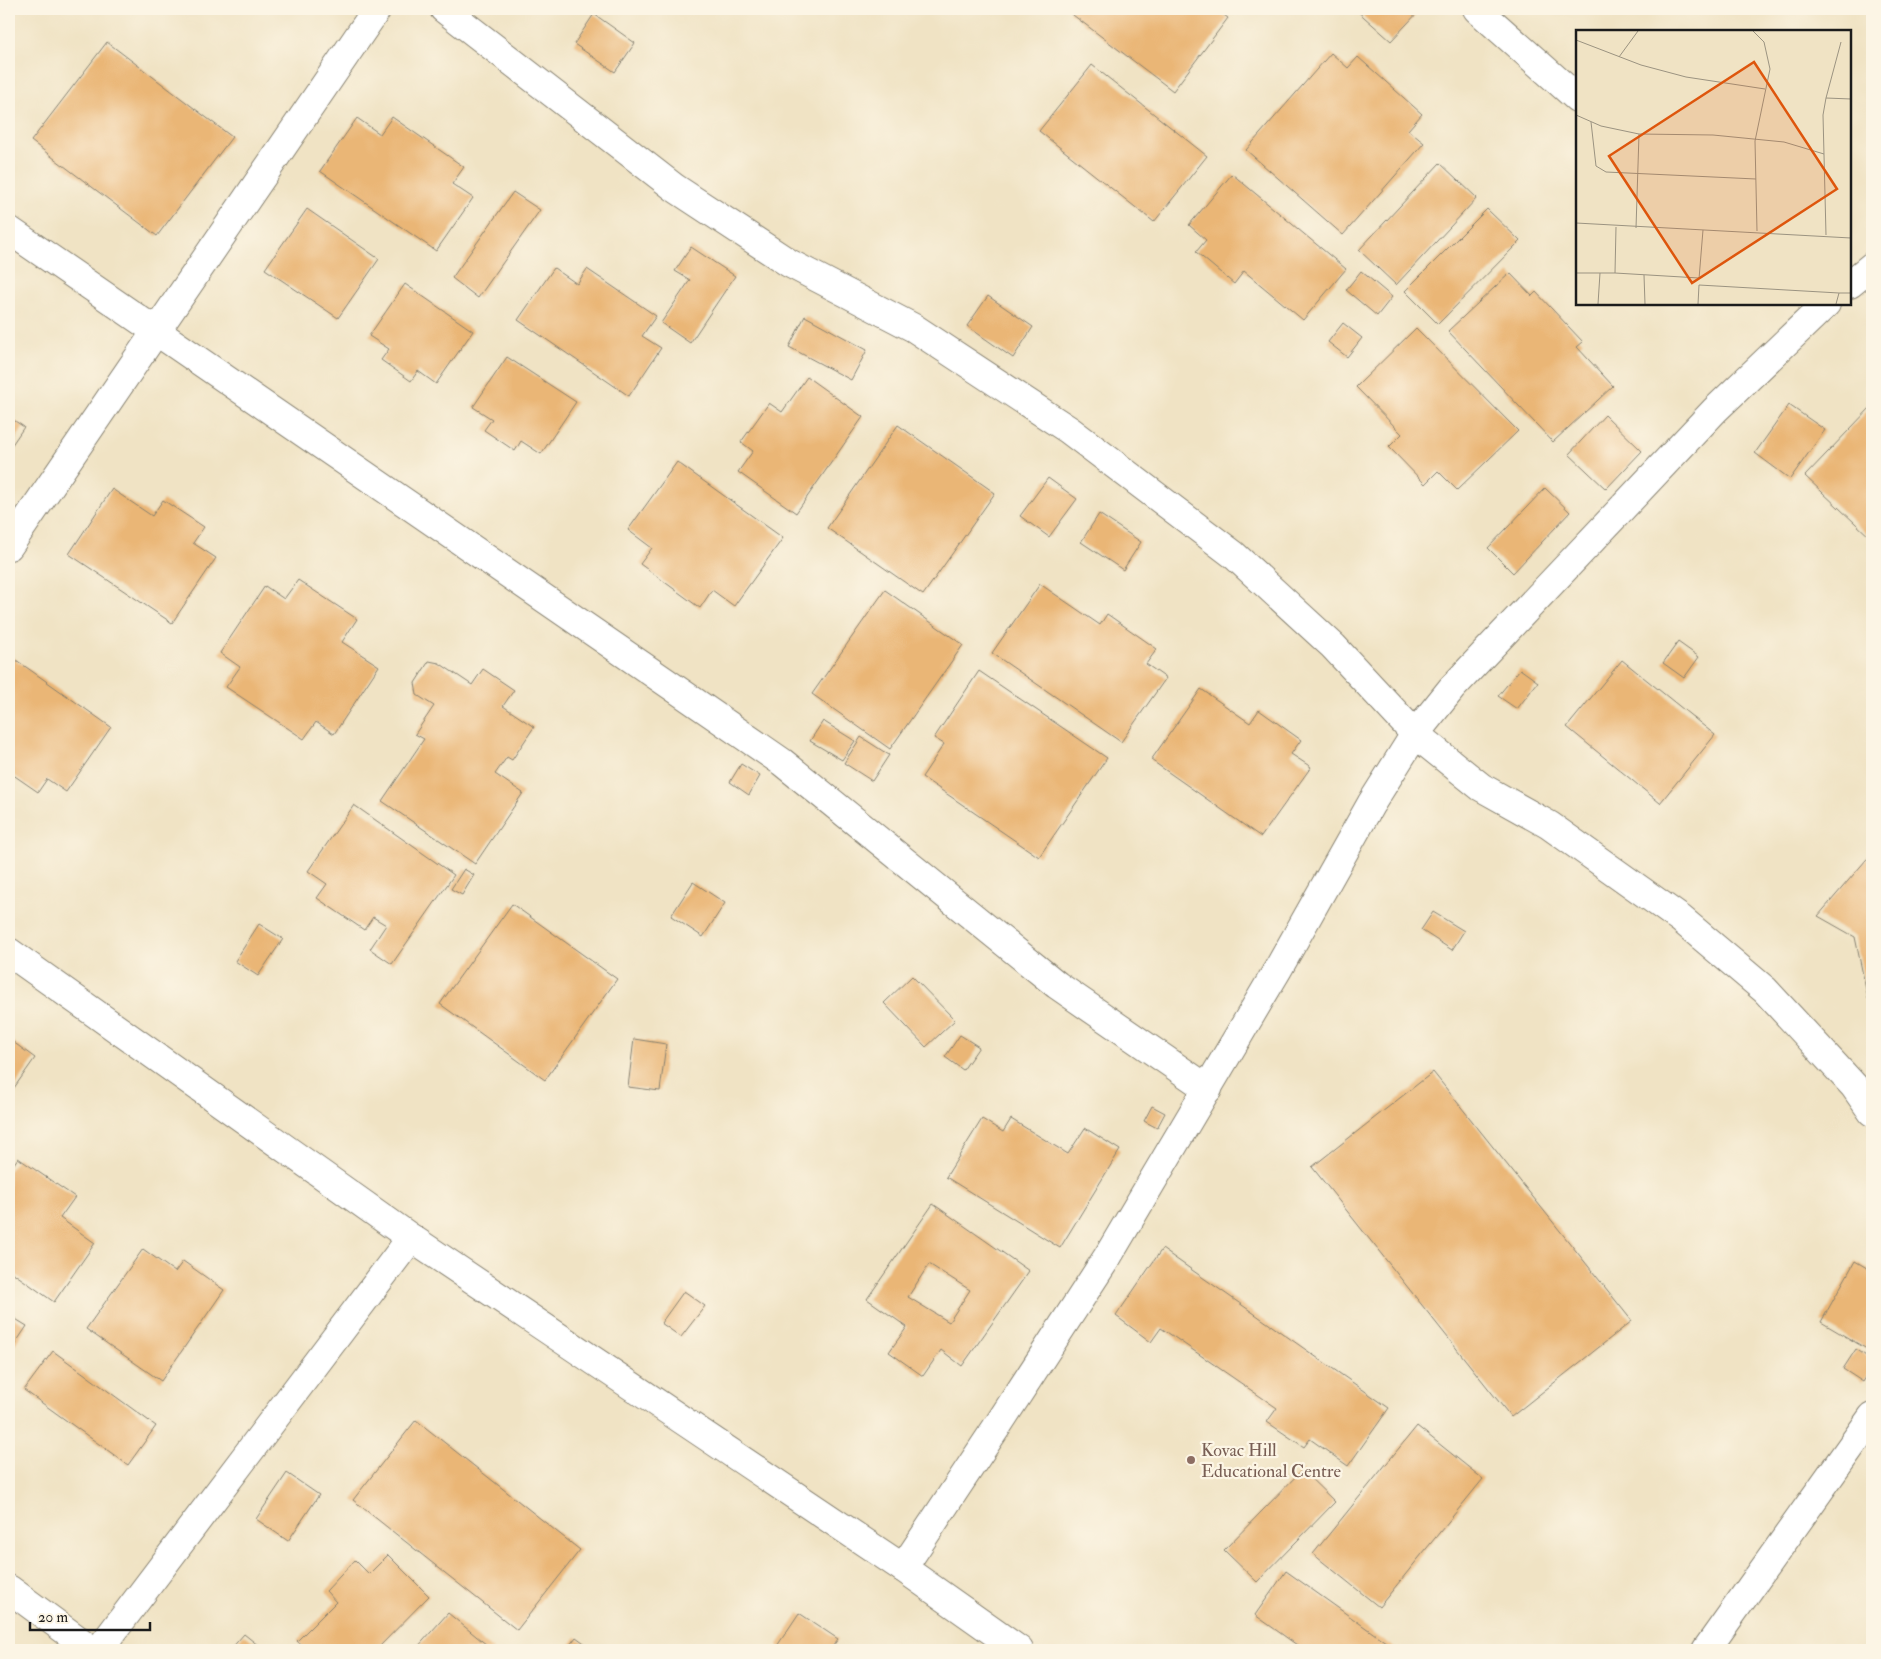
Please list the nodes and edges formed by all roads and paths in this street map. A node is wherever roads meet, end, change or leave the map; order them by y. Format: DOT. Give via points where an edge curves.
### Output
graph roads {
  1 [pos="377,9"];
  2 [pos="444,9"];
  3 [pos="1477,9"];
  4 [pos="1576,97"];
  5 [pos="9,230"];
  6 [pos="1872,266"];
  7 [pos="1851,283"];
  8 [pos="1818,306"];
  9 [pos="156,332"];
  10 [pos="9,546"];
  11 [pos="1416,734"];
  12 [pos="9,952"];
  13 [pos="1208,1089"];
  14 [pos="1872,1112"];
  15 [pos="411,1238"];
  16 [pos="1872,1417"];
  17 [pos="903,1568"];
  18 [pos="9,1589"];
  19 [pos="92,1650"];
  20 [pos="99,1650"];
  21 [pos="1018,1650"];
  22 [pos="1706,1650"];
  1 -- 9 [label="street"];
  2 -- 11 [label="street" via="675,188 789,263 914,328 1077,436 1234,555 1332,646"];
  3 -- 4 [label="street"];
  5 -- 9 [label="street"];
  6 -- 7 [label="street"];
  8 -- 11 [label="street" via="1452,688"];
  9 -- 10 [label="street"];
  9 -- 13 [label="street" via="782,762 1057,985"];
  11 -- 13 [label="street" via="1371,804"];
  11 -- 14 [label="street" via="1482,787 1549,826 1681,919 1765,990 1854,1086"];
  12 -- 15 [label="street"];
  13 -- 17 [label="street" via="1108,1256"];
  15 -- 17 [label="street"];
  15 -- 20 [label="street"];
  16 -- 22 [label="street"];
  17 -- 21 [label="street"];
  18 -- 19 [label="street"];
}
